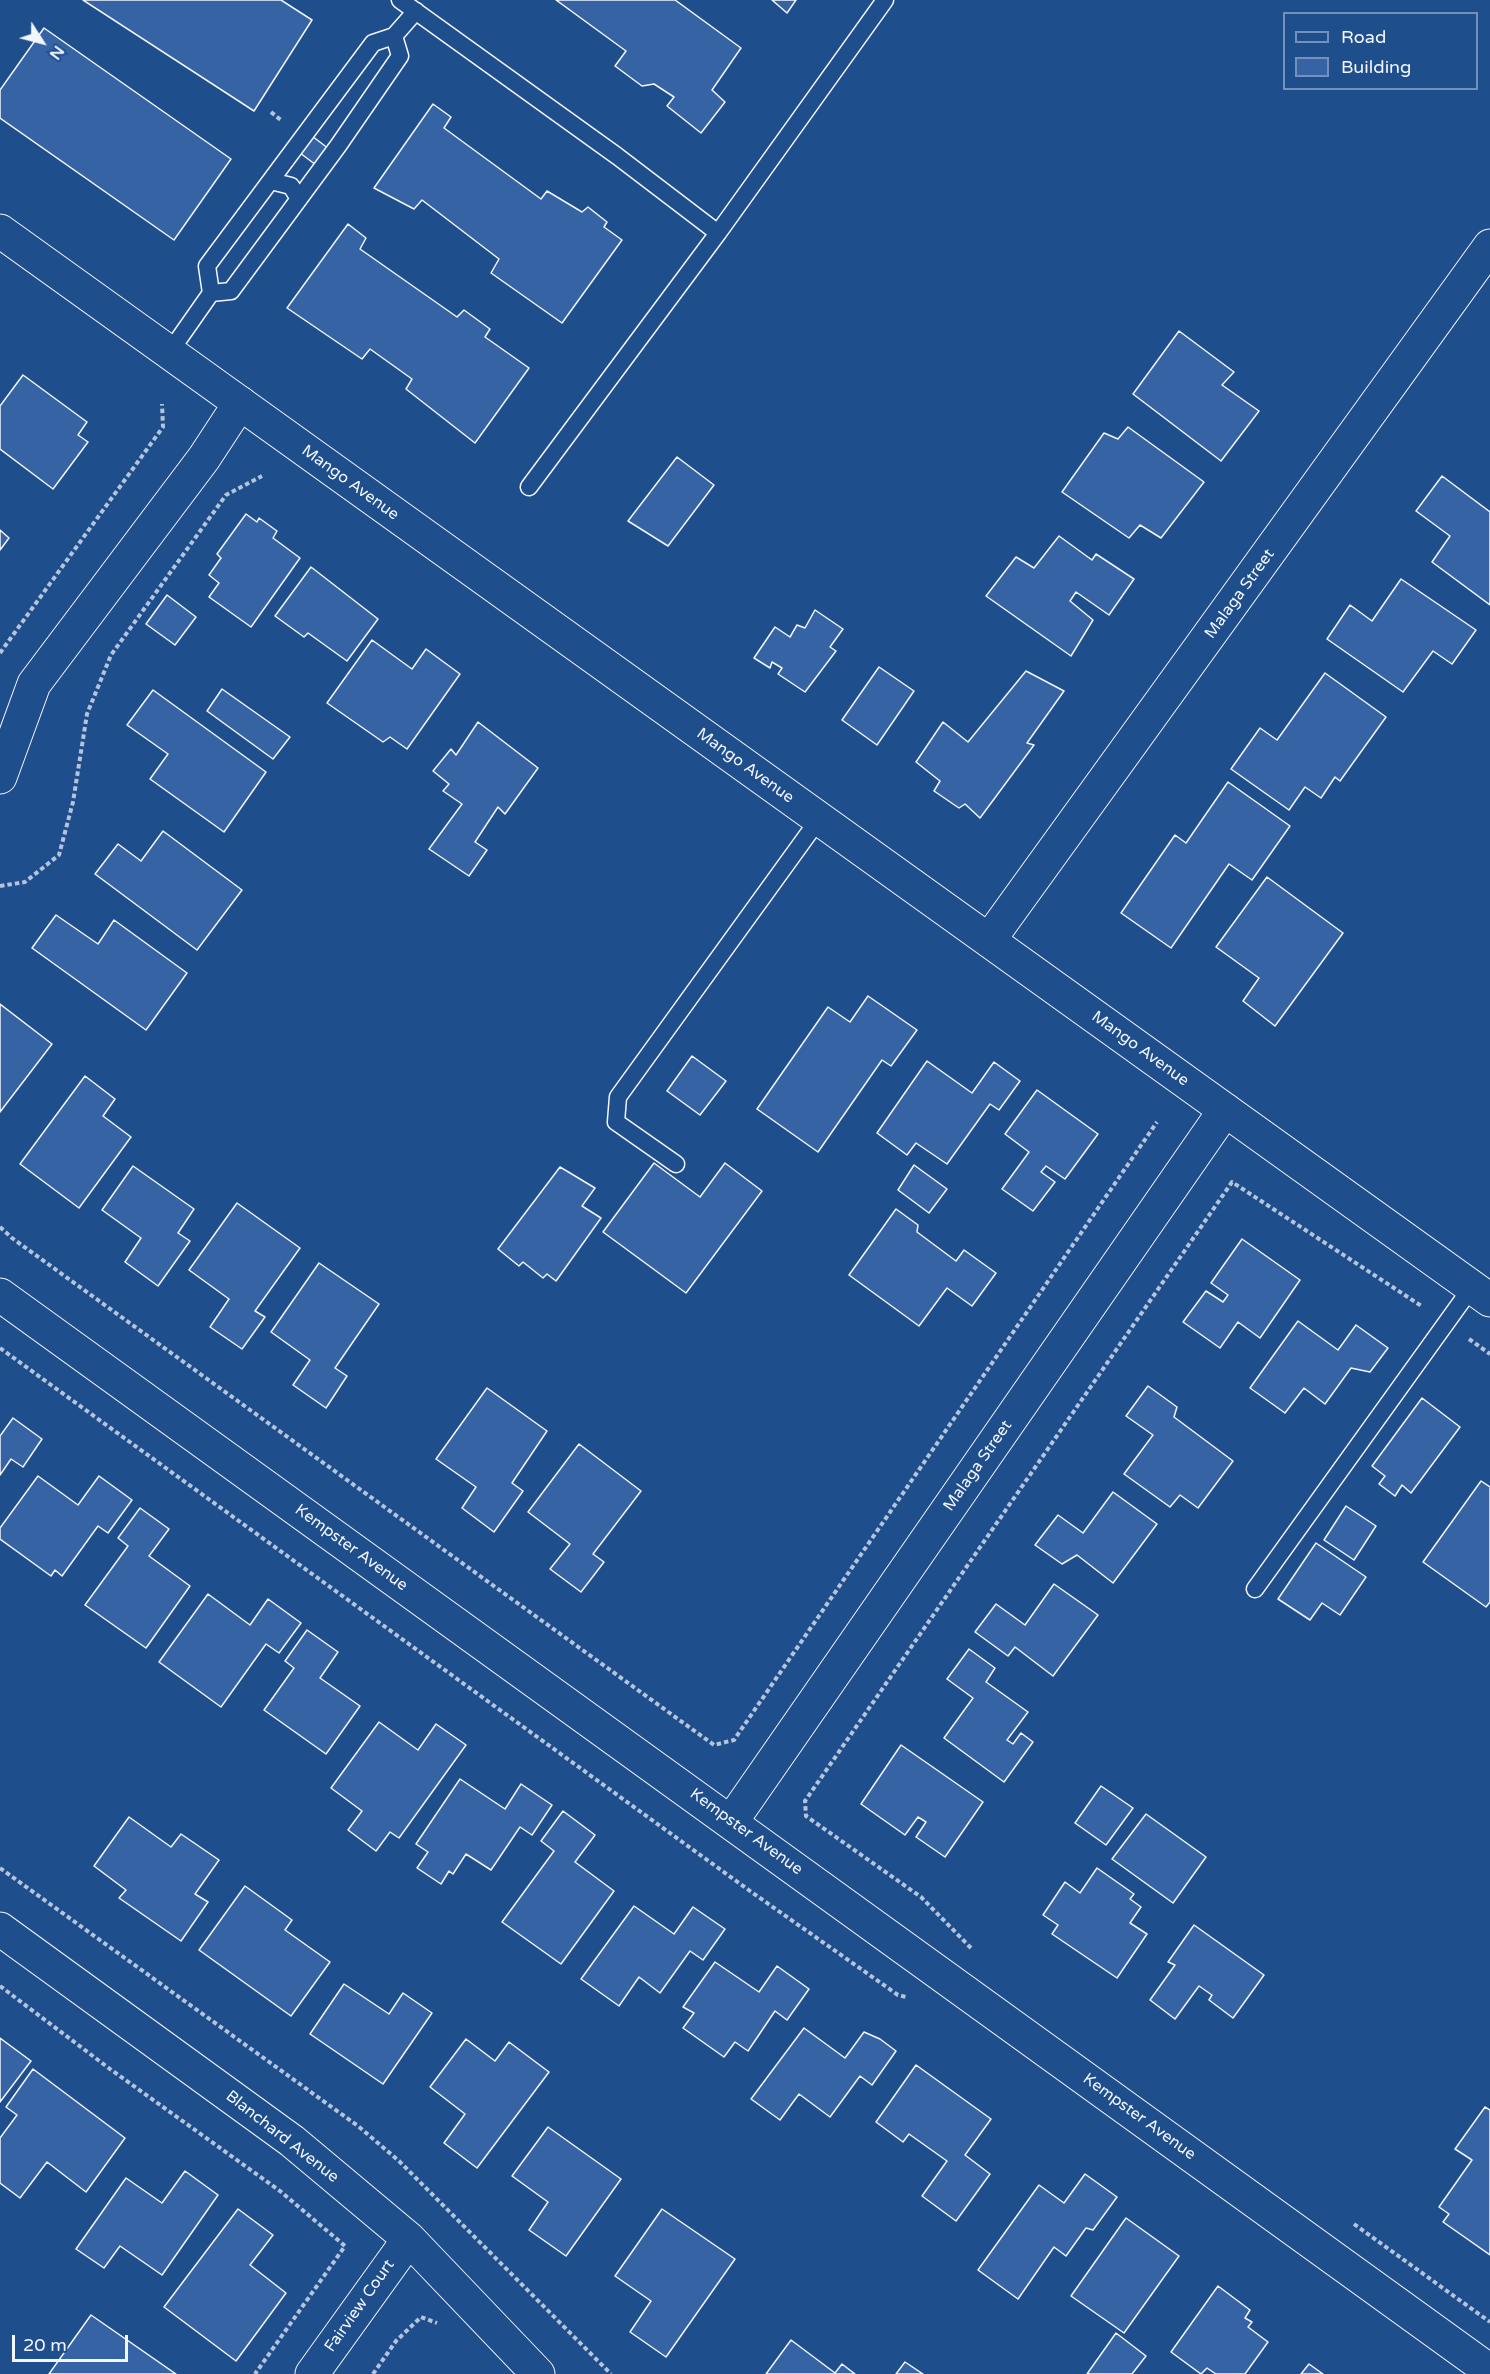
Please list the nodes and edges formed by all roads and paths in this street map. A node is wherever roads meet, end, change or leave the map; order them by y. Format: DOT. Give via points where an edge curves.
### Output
graph roads {
  1 [pos="400,0"];
  2 [pos="885,0"];
  3 [pos="416,11"];
  4 [pos="394,36"];
  5 [pos="271,112"];
  6 [pos="285,123"];
  7 [pos="271,181"];
  8 [pos="299,199"];
  9 [pos="0,231"];
  10 [pos="718,233"];
  11 [pos="1490,246"];
  12 [pos="211,293"];
  13 [pos="169,353"];
  14 [pos="240,403"];
  15 [pos="162,404"];
  16 [pos="262,476"];
  17 [pos="528,487"];
  18 [pos="0,653"];
  19 [pos="0,777"];
  20 [pos="819,819"];
  21 [pos="0,886"];
  22 [pos="988,940"];
  23 [pos="1225,1110"];
  24 [pos="1157,1122"];
  25 [pos="676,1164"];
  26 [pos="0,1227"];
  27 [pos="1481,1294"];
  28 [pos="0,1295"];
  29 [pos="1447,1323"];
  30 [pos="0,1348"];
  31 [pos="1490,1354"];
  32 [pos="1255,1589"];
  33 [pos="731,1822"];
  34 [pos="0,1868"];
  35 [pos="0,1929"];
  36 [pos="975,1952"];
  37 [pos="0,1986"];
  38 [pos="908,1997"];
  39 [pos="1344,2217"];
  40 [pos="409,2239"];
  41 [pos="1490,2322"];
  42 [pos="440,2325"];
  43 [pos="1490,2372"];
  44 [pos="255,2374"];
  45 [pos="312,2374"];
  46 [pos="373,2374"];
  47 [pos="538,2374"];
  48 [pos="611,2374"];
  1 -- 3 [label="lane"];
  2 -- 10 [label="lane"];
  3 -- 4 [label="lane"];
  3 -- 10 [label="lane"];
  4 -- 7 [label="lane" via="373,43"];
  4 -- 8 [label="lane" via="400,56"];
  5 -- 6 [label="path"];
  7 -- 8 [label="lane" via="291,186"];
  7 -- 12 [label="lane" via="207,266"];
  8 -- 12 [label="lane" via="231,291"];
  9 -- 13 [label="street, Mango Avenue"];
  10 -- 17 [label="lane"];
  11 -- 22 [label="street, Malaga Street"];
  12 -- 13 [label="lane"];
  13 -- 14 [label="street, Mango Avenue"];
  14 -- 19 [label="street" via="204,458 34,684"];
  14 -- 20 [label="street, Mango Avenue"];
  15 -- 18 [label="path" via="163,428"];
  16 -- 21 [label="path" via="226,495 111,655 87,714 73,802 59,855 25,882"];
  20 -- 22 [label="street, Mango Avenue"];
  20 -- 25 [label="lane" via="618,1097 616,1122"];
  22 -- 23 [label="street, Mango Avenue"];
  23 -- 27 [label="street, Mango Avenue"];
  23 -- 33 [label="street, Malaga Street"];
  24 -- 26 [label="path" via="734,1740 714,1745"];
  27 -- 29 [label="lane"];
  28 -- 33 [label="street, Kempster Avenue"];
  29 -- 31 [label="path"];
  29 -- 32 [label="lane"];
  29 -- 36 [label="path" via="1232,1182 806,1801 806,1816 921,1897"];
  30 -- 38 [label="path" via="740,1885 898,1995"];
  33 -- 43 [label="street, Kempster Avenue"];
  34 -- 48 [label="path" via="358,2126 399,2161"];
  35 -- 40 [label="street, Blanchard Avenue" via="292,2141"];
  37 -- 44 [label="path" via="280,2191 345,2246"];
  39 -- 41 [label="path"];
  40 -- 45 [label="street, Fairview Court"];
  40 -- 47 [label="street, Blanchard Avenue"];
  42 -- 46 [label="path" via="421,2317 396,2342"];
}
